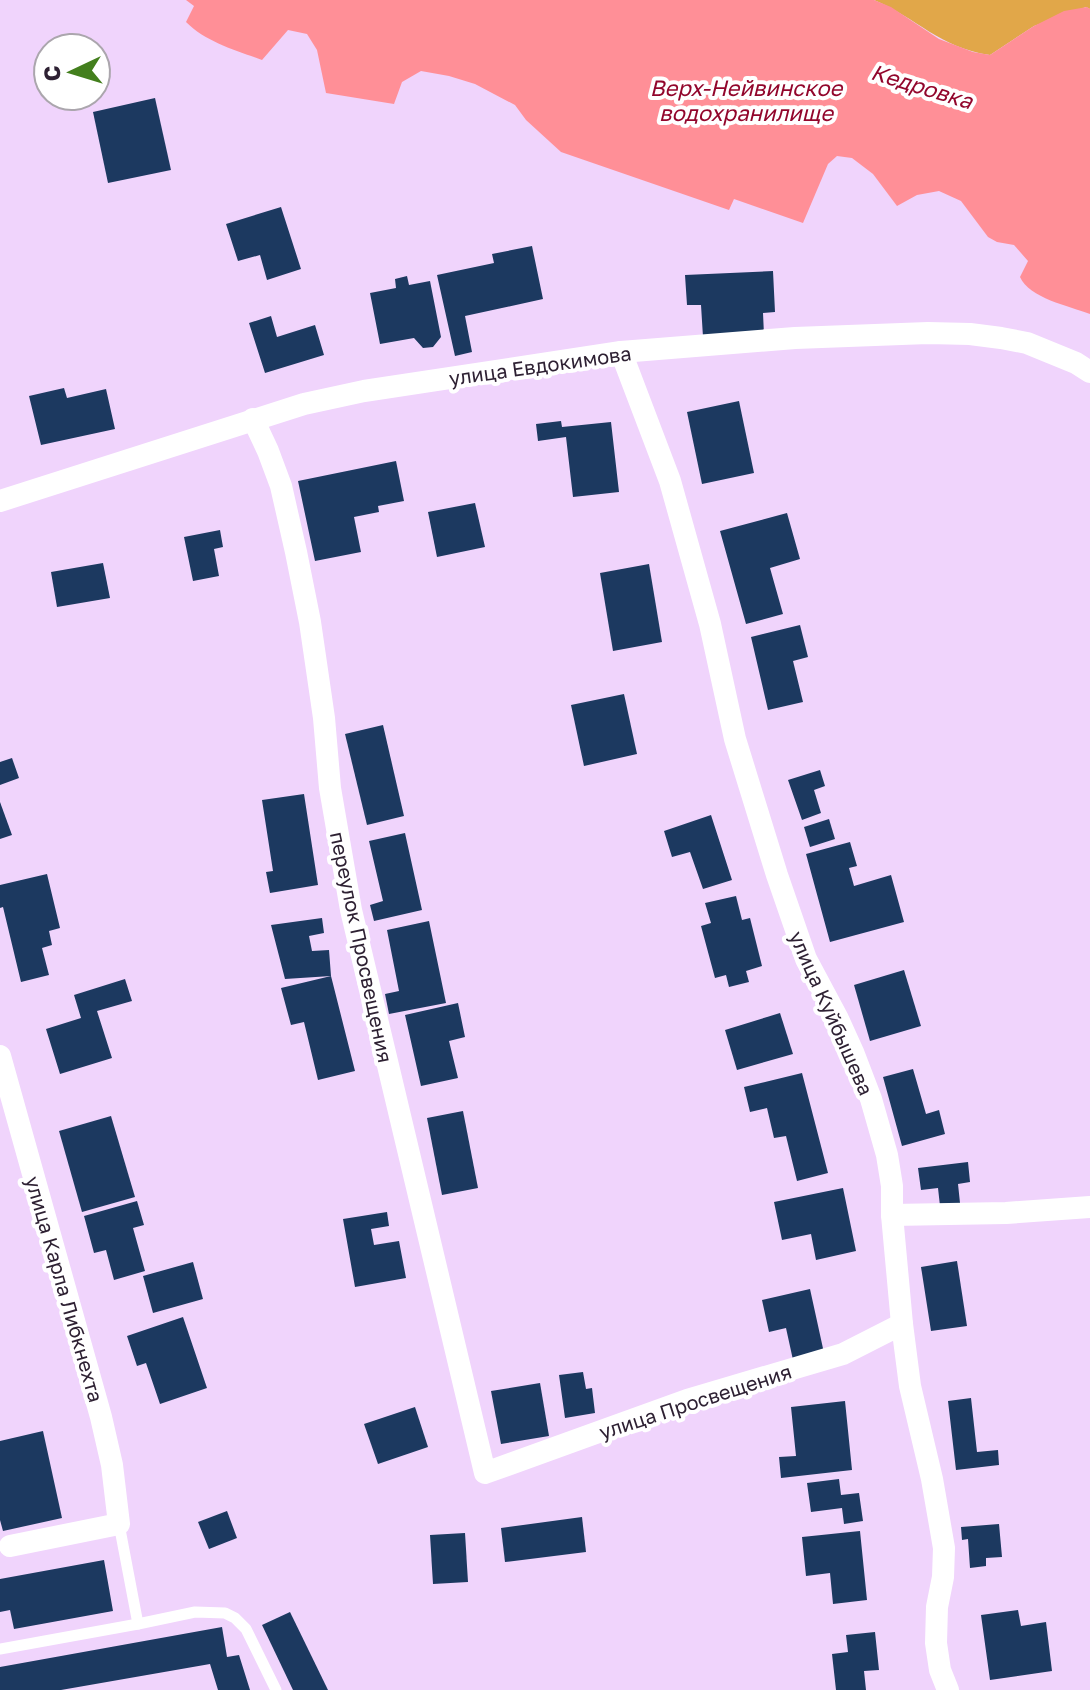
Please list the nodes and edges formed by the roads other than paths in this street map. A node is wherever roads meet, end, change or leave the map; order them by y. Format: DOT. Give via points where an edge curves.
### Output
graph roads {
  1 [pos="621,352"];
  2 [pos="1090,372"];
  3 [pos="253,419"];
  4 [pos="0,501"];
  5 [pos="0,1056"];
  6 [pos="1090,1207"];
  7 [pos="892,1215"];
  8 [pos="902,1324"];
  9 [pos="485,1473"];
  10 [pos="119,1524"];
  11 [pos="5,1549"];
  12 [pos="138,1624"];
  13 [pos="0,1649"];
  14 [pos="276,1690"];
  15 [pos="948,1690"];
  1 -- 2 [label="street, улица Евдокимова" via="795,338 970,334 1027,343"];
  1 -- 3 [label="street, улица Евдокимова" via="364,391"];
  1 -- 7 [label="street, улица Куйбышева" via="670,481 735,739 789,912 871,1099 887,1155"];
  3 -- 4 [label="street, улица Евдокимова"];
  3 -- 9 [label="street, переулок Просвещения" via="281,486 296,552 351,910"];
  5 -- 10 [label="street, улица Карла Либкнехта" via="101,1417"];
  6 -- 7 [label="street"];
  7 -- 8 [label="street, улица Куйбышева"];
  8 -- 9 [label="street, улица Просвещения" via="843,1354 687,1400"];
  8 -- 15 [label="street, улица Куйбышева" via="944,1548 936,1643"];
  10 -- 11 [label="street"];
  10 -- 12 [label="lane"];
  12 -- 13 [label="lane"];
  12 -- 14 [label="lane" via="195,1612 225,1613 246,1629"];
}
